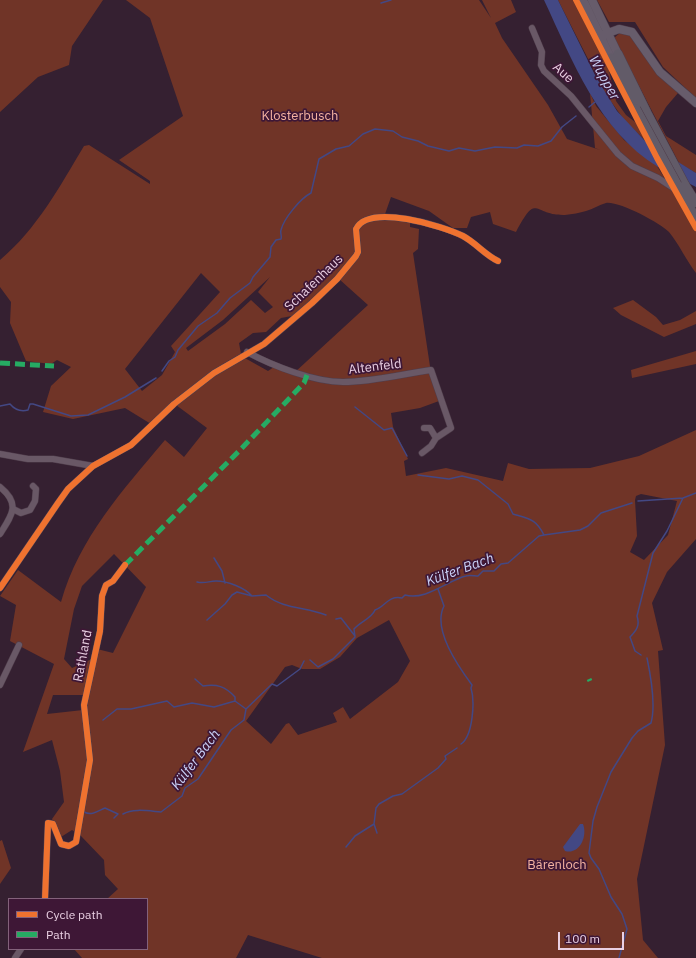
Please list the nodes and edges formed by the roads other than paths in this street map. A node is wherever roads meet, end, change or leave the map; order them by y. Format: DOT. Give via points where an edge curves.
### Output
graph roads {
  1 [pos="583,0"];
  2 [pos="592,0"];
  3 [pos="532,28"];
  4 [pos="604,34"];
  5 [pos="615,56"];
  6 [pos="696,103"];
  7 [pos="695,208"];
  8 [pos="498,261"];
  9 [pos="247,352"];
  10 [pos="424,428"];
  11 [pos="436,438"];
  12 [pos="422,453"];
  13 [pos="0,454"];
  14 [pos="93,466"];
  15 [pos="32,486"];
  16 [pos="0,487"];
  17 [pos="13,510"];
  18 [pos="0,534"];
  19 [pos="125,565"];
  20 [pos="0,588"];
  21 [pos="19,645"];
  22 [pos="0,685"];
  23 [pos="45,898"];
  1 -- 4 [label="main road"];
  2 -- 4 [label="main road"];
  3 -- 7 [label="street, Aue" via="542,51 541,65 548,76 562,86 626,162 658,178"];
  4 -- 5 [label="main road"];
  4 -- 6 [label="main road" via="622,28 632,32 660,72"];
  5 -- 7 [label="highway, bridge"];
  5 -- 7 [label="highway, bridge" via="636,109"];
  8 -- 9 [label="street, Schafenhaus" via="464,236 428,223 397,218 375,217 364,220 356,229 358,252 351,263 308,307 264,344"];
  9 -- 11 [label="street, Altenfeld" via="263,361 307,375 341,382 431,370 451,428"];
  9 -- 14 [label="street, Schafenhaus" via="188,392 131,445"];
  10 -- 11 [label="street" via="430,428"];
  11 -- 12 [label="street, Altenfeld"];
  13 -- 14 [label="street"];
  14 -- 20 [label="street, Schafenhaus" via="68,489"];
  15 -- 17 [label="street" via="36,489 37,496 30,510 25,513"];
  16 -- 17 [label="street" via="11,499"];
  17 -- 18 [label="street"];
  19 -- 23 [label="street, Rathland" via="113,581 106,585 102,596 100,631 84,704 90,760 76,842 69,846 61,844 53,824 50,822 47,825"];
  21 -- 22 [label="street"];
}
